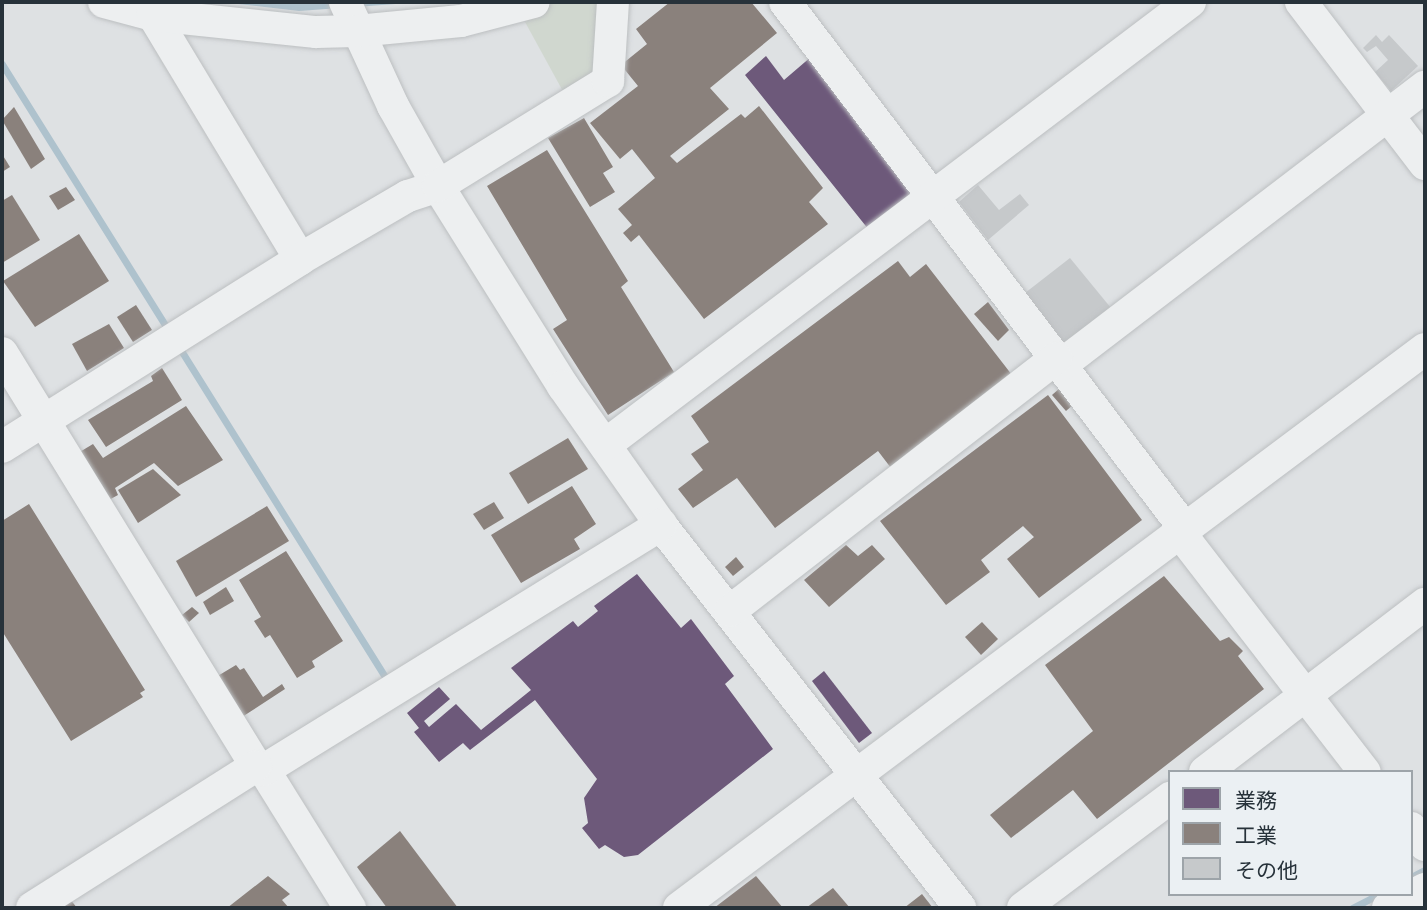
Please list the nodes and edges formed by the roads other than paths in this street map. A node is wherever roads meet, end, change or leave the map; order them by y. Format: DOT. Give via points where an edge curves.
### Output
graph roads {
  1 [pos="104,2"];
  2 [pos="534,2"];
  3 [pos="613,2"];
  4 [pos="785,2"];
  5 [pos="1190,2"];
  6 [pos="1301,2"];
  7 [pos="153,15"];
  8 [pos="352,18"];
  9 [pos="1425,87"];
  10 [pos="1388,115"];
  11 [pos="1425,164"];
  12 [pos="438,186"];
  13 [pos="933,197"];
  14 [pos="300,259"];
  15 [pos="1425,349"];
  16 [pos="2,353"];
  17 [pos="1058,361"];
  18 [pos="43,421"];
  19 [pos="605,445"];
  20 [pos="2,447"];
  21 [pos="661,524"];
  22 [pos="1183,531"];
  23 [pos="1425,604"];
  24 [pos="730,611"];
  25 [pos="1304,698"];
  26 [pos="260,768"];
  27 [pos="1208,770"];
  28 [pos="1363,770"];
  29 [pos="856,775"];
  30 [pos="1168,799"];
  31 [pos="1413,830"];
  32 [pos="1425,845"];
  33 [pos="1411,896"];
  34 [pos="32,908"];
  35 [pos="350,908"];
  36 [pos="679,908"];
  37 [pos="960,908"];
  38 [pos="1023,908"];
  39 [pos="1388,908"];
  1 -- 7 [label="street"];
  2 -- 8 [label="street" via="461,21"];
  3 -- 12 [label="street" via="608,81"];
  4 -- 13 [label="street"];
  5 -- 13 [label="street"];
  6 -- 10 [label="street"];
  7 -- 8 [label="street" via="316,32"];
  7 -- 14 [label="street"];
  8 -- 12 [label="street"];
  9 -- 10 [label="street"];
  10 -- 11 [label="street"];
  10 -- 17 [label="street"];
  12 -- 14 [label="street" via="408,196"];
  12 -- 19 [label="street"];
  13 -- 17 [label="street"];
  13 -- 19 [label="street"];
  14 -- 18 [label="street"];
  15 -- 22 [label="street"];
  16 -- 18 [label="street"];
  17 -- 22 [label="street"];
  17 -- 24 [label="street"];
  18 -- 20 [label="street"];
  18 -- 26 [label="street"];
  19 -- 21 [label="street"];
  21 -- 24 [label="street"];
  21 -- 26 [label="street"];
  22 -- 25 [label="street"];
  22 -- 29 [label="street"];
  23 -- 25 [label="street"];
  24 -- 29 [label="street"];
  25 -- 27 [label="street"];
  25 -- 28 [label="street"];
  26 -- 34 [label="street"];
  26 -- 35 [label="street"];
  29 -- 36 [label="street"];
  29 -- 37 [label="street"];
  30 -- 38 [label="street"];
  31 -- 32 [label="street"];
  33 -- 39 [label="street"];
}
